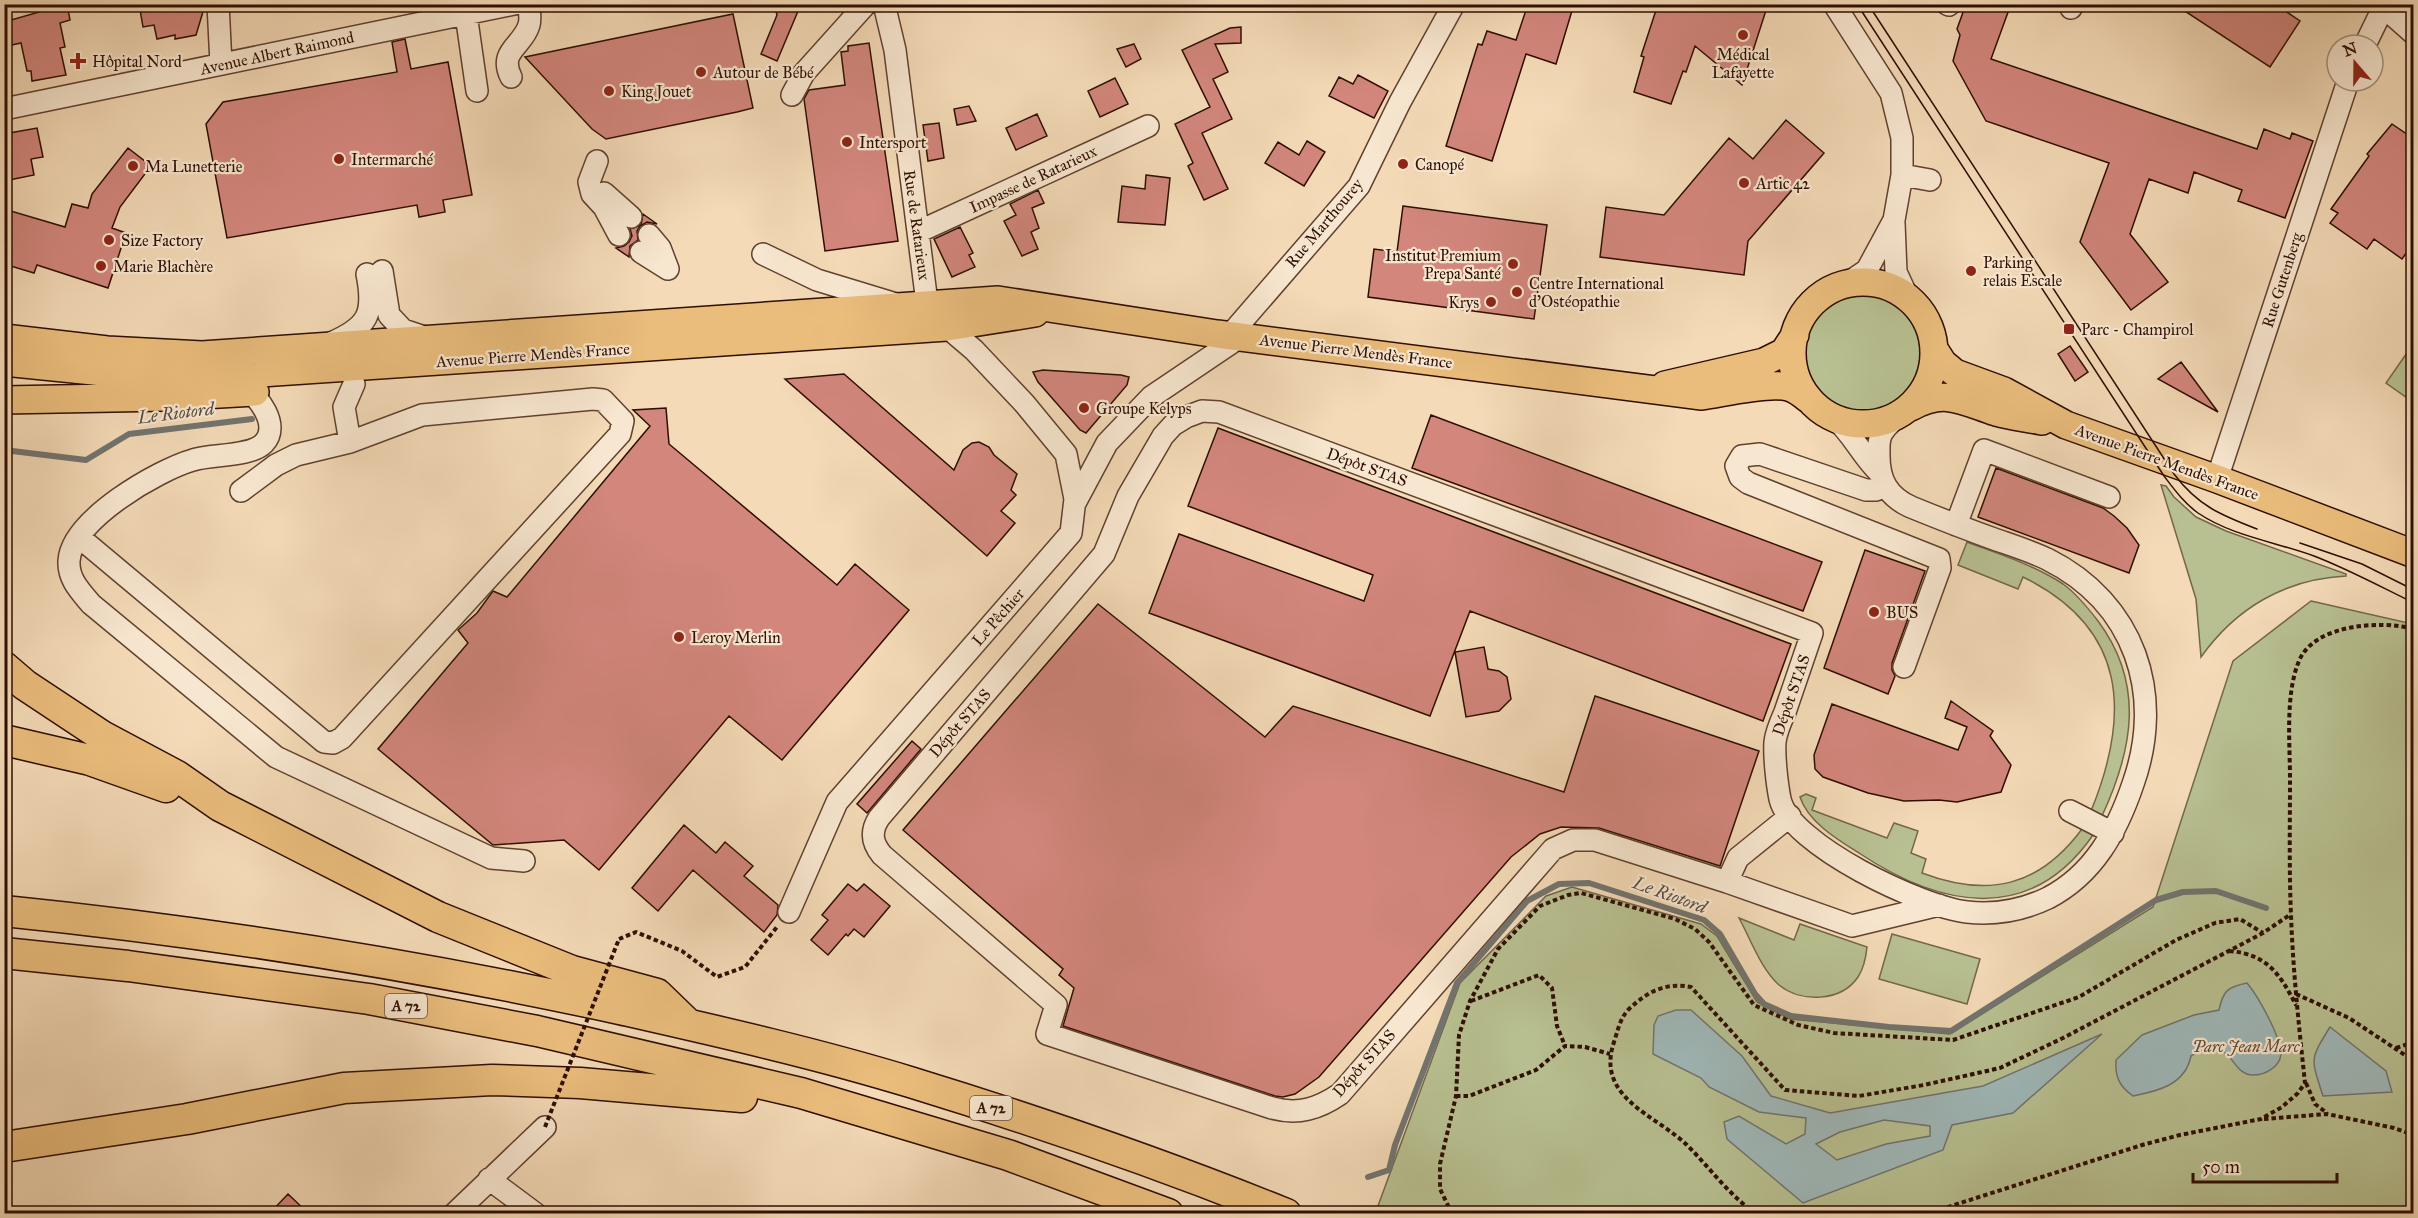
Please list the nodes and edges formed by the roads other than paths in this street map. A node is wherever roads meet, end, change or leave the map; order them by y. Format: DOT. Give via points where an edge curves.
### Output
graph roads {
  1 [pos="218,4"];
  2 [pos="514,4"];
  3 [pos="529,4"];
  4 [pos="866,4"];
  5 [pos="884,4"];
  6 [pos="1454,4"];
  7 [pos="1834,4"];
  8 [pos="2383,6"];
  9 [pos="466,14"];
  10 [pos="2371,33"];
  11 [pos="2414,34"];
  12 [pos="221,64"];
  13 [pos="511,77"];
  14 [pos="477,91"];
  15 [pos="2344,93"];
  16 [pos="792,95"];
  17 [pos="4,109"];
  18 [pos="1148,126"];
  19 [pos="597,161"];
  20 [pos="1902,175"];
  21 [pos="1930,180"];
  22 [pos="1894,220"];
  23 [pos="625,226"];
  24 [pos="918,232"];
  25 [pos="763,254"];
  26 [pos="1842,287"];
  27 [pos="1908,298"];
  28 [pos="927,303"];
  29 [pos="899,305"];
  30 [pos="1060,309"];
  31 [pos="947,327"];
  32 [pos="1795,335"];
  33 [pos="1235,336"];
  34 [pos="4,338"];
  35 [pos="430,339"];
  36 [pos="323,347"];
  37 [pos="644,347"];
  38 [pos="1934,349"];
  39 [pos="4,362"];
  40 [pos="210,375"];
  41 [pos="354,384"];
  42 [pos="1652,388"];
  43 [pos="252,392"];
  44 [pos="1808,399"];
  45 [pos="4,400"];
  46 [pos="1908,409"];
  47 [pos="1832,416"];
  48 [pos="2066,425"];
  49 [pos="350,442"];
  50 [pos="1882,479"];
  51 [pos="2217,479"];
  52 [pos="241,491"];
  53 [pos="2109,496"];
  54 [pos="1075,504"];
  55 [pos="1966,529"];
  56 [pos="79,537"];
  57 [pos="2414,554"];
  58 [pos="4,667"];
  59 [pos="1904,667"];
  60 [pos="4,741"];
  61 [pos="220,806"];
  62 [pos="2070,811"];
  63 [pos="1790,816"];
  64 [pos="2113,833"];
  65 [pos="524,861"];
  66 [pos="1727,882"];
  67 [pos="1939,905"];
  68 [pos="4,911"];
  69 [pos="789,912"];
  70 [pos="4,953"];
  71 [pos="689,1024"];
  72 [pos="801,1094"];
  73 [pos="545,1127"];
  74 [pos="4,1147"];
  75 [pos="489,1179"];
  76 [pos="454,1214"];
  77 [pos="536,1214"];
  78 [pos="1168,1214"];
  79 [pos="1286,1214"];
  1 -- 12 [label="street"];
  2 -- 9 [label="street, Avenue Albert Raimond"];
  3 -- 13 [label="street" via="529,25 509,54 506,67"];
  4 -- 16 [label="street" via="804,74"];
  5 -- 24 [label="street, Rue de Ratarieux" via="895,50"];
  6 -- 33 [label="street, Rue Marthourey" via="1359,186"];
  7 -- 20 [label="street" via="1891,93 1902,138"];
  8 -- 10 [label="street"];
  8 -- 11 [label="street"];
  9 -- 12 [label="street, Avenue Albert Raimond"];
  9 -- 14 [label="street"];
  12 -- 17 [label="street, Avenue Albert Raimond"];
  15 -- 51 [label="street, Rue Gutenberg"];
  18 -- 24 [label="street, Impasse de Ratarieux"];
  19 -- 23 [label="street" via="589,182 592,195"];
  20 -- 21 [label="street"];
  20 -- 22 [label="street"];
  22 -- 26 [label="street" via="1867,270"];
  22 -- 27 [label="street" via="1896,272"];
  24 -- 28 [label="street, Rue de Ratarieux"];
  25 -- 29 [label="street" via="817,280"];
  26 -- 27 [label="main road" via="1877,284"];
  26 -- 32 [label="main road" via="1811,306"];
  27 -- 38 [label="main road" via="1929,327"];
  28 -- 29 [label="main road, Avenue Pierre Mendès France"];
  28 -- 30 [label="main road, Avenue Pierre Mendès France" via="998,300"];
  29 -- 35 [label="main road, Avenue Pierre Mendès France"];
  30 -- 31 [label="main road, Avenue Pierre Mendès France"];
  30 -- 33 [label="main road, Avenue Pierre Mendès France"];
  31 -- 37 [label="main road, Avenue Pierre Mendès France"];
  31 -- 54 [label="street, Le Pêchier" via="1024,403 1066,454"];
  32 -- 42 [label="main road, Avenue Pierre Mendès France" via="1784,352 1764,362"];
  32 -- 44 [label="main road" via="1794,370"];
  33 -- 42 [label="main road, Avenue Pierre Mendès France"];
  33 -- 54 [label="street, Rue Marthourey" via="1151,397 1107,443"];
  34 -- 36 [label="main road, Avenue Pierre Mendès France" via="107,350 202,355"];
  35 -- 36 [label="main road, Avenue Pierre Mendès France"];
  35 -- 36 [label="street" via="403,330 389,315 374,273 368,314 359,329"];
  37 -- 40 [label="main road, Avenue Pierre Mendès France"];
  37 -- 41 [label="main road" via="588,358 444,370"];
  38 -- 46 [label="main road" via="1931,378"];
  38 -- 48 [label="main road, Avenue Pierre Mendès France" via="1955,373 2004,391"];
  39 -- 40 [label="main road, Avenue Pierre Mendès France" via="123,374"];
  40 -- 43 [label="street" via="241,384"];
  41 -- 43 [label="main road"];
  41 -- 49 [label="street" via="344,407"];
  42 -- 44 [label="main road, Avenue Pierre Mendès France" via="1702,396 1778,386 1793,389"];
  43 -- 45 [label="main road"];
  43 -- 56 [label="street" via="262,403 267,418 269,433 264,443 254,450 178,465 125,494 96,517"];
  44 -- 47 [label="main road"];
  46 -- 47 [label="main road" via="1869,423"];
  46 -- 48 [label="main road" via="1930,398 1955,397 1998,412"];
  46 -- 50 [label="street" via="1879,441"];
  47 -- 50 [label="street, Dépôt STAS" via="1843,424"];
  48 -- 51 [label="main road, Avenue Pierre Mendès France"];
  49 -- 52 [label="street" via="296,455"];
  49 -- 56 [label="street" via="422,415 593,399 603,400 622,421 623,428 342,738 333,743 324,742"];
  50 -- 55 [label="street, Dépôt STAS" via="1893,497 1904,504"];
  50 -- 59 [label="street" via="1876,490 1866,490 1760,454 1742,456 1736,466 1740,477 1748,483 1939,559 1940,568"];
  51 -- 57 [label="main road, Avenue Pierre Mendès France"];
  53 -- 55 [label="street" via="1984,450"];
  54 -- 69 [label="street, Le Pêchier" via="1071,533 837,802"];
  55 -- 64 [label="street, Dépôt STAS" via="2047,559 2072,574 2099,597 2130,640 2144,685 2145,730 2135,780"];
  56 -- 65 [label="street" via="69,559 70,573 74,585 91,604 276,757 491,858"];
  58 -- 61 [label="highway" via="102,736 177,776"];
  60 -- 61 [label="highway" via="90,760"];
  61 -- 71 [label="highway" via="438,917 572,970 657,994"];
  62 -- 64 [label="street"];
  63 -- 66 [label="street" via="1738,858"];
  63 -- 66 [label="street, Dépôt STAS" via="1780,800 1775,740 1812,633 1219,412 1202,411 1173,425 1163,436 1128,495 1104,554 879,818 872,834 882,855 1056,1005 1047,1034 1284,1111 1307,1110 1340,1094 1545,857 1561,844 1595,840"];
  63 -- 67 [label="street, Dépôt STAS" via="1854,868"];
  64 -- 67 [label="street, Dépôt STAS" via="2078,878 2031,905 1989,913"];
  66 -- 67 [label="street, Dépôt STAS" via="1852,926"];
  68 -- 71 [label="highway, A 72" via="364,960"];
  70 -- 72 [label="highway, A 72" via="369,999 537,1031"];
  71 -- 79 [label="highway, A 72" via="931,1089 1141,1158"];
  72 -- 74 [label="highway" via="770,1100 580,1083 492,1080 344,1088 187,1119"];
  72 -- 78 [label="highway, A 72" via="1008,1155"];
  73 -- 75 [label="street"];
  75 -- 76 [label="street"];
  75 -- 77 [label="street"];
}
